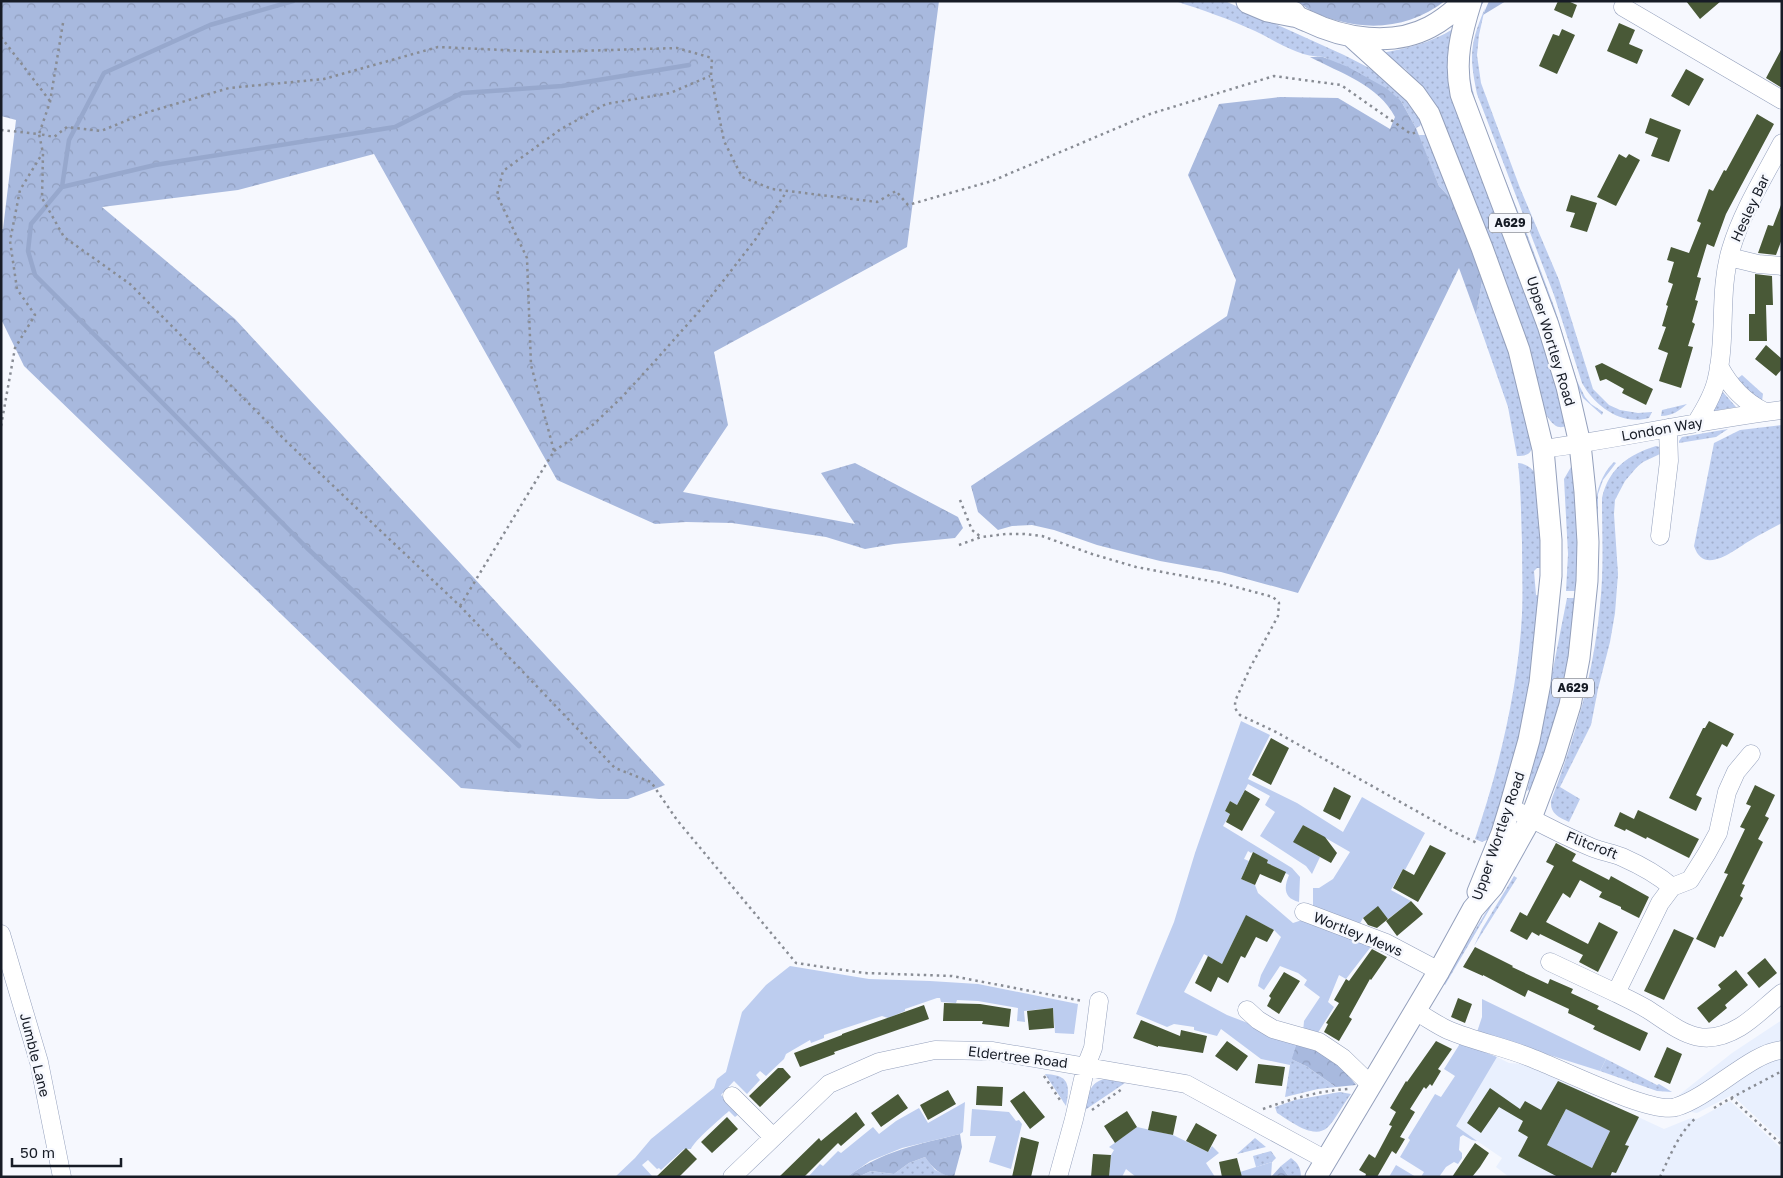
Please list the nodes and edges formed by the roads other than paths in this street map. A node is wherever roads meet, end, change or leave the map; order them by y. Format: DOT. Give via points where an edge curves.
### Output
graph roads {
  1 [pos="1249,1"];
  2 [pos="1464,1"];
  3 [pos="1471,1"];
  4 [pos="1623,7"];
  5 [pos="1286,8"];
  6 [pos="1352,37"];
  7 [pos="1782,100"];
  8 [pos="1782,143"];
  9 [pos="1729,257"];
  10 [pos="1782,266"];
  11 [pos="1719,366"];
  12 [pos="1774,411"];
  13 [pos="1696,423"];
  14 [pos="1668,428"];
  15 [pos="1580,444"];
  16 [pos="1543,449"];
  17 [pos="1660,536"];
  18 [pos="1751,754"];
  19 [pos="1510,807"];
  20 [pos="1531,818"];
  21 [pos="1672,887"];
  22 [pos="1473,909"];
  23 [pos="1304,912"];
  24 [pos="1,934"];
  25 [pos="1550,962"];
  26 [pos="1439,971"];
  27 [pos="1616,993"];
  28 [pos="1782,993"];
  29 [pos="1099,1003"];
  30 [pos="1246,1010"];
  31 [pos="1415,1011"];
  32 [pos="1782,1050"];
  33 [pos="1086,1066"];
  34 [pos="1361,1087"];
  35 [pos="732,1096"];
  36 [pos="773,1137"];
  37 [pos="1321,1168"];
  38 [pos="62,1177"];
  39 [pos="732,1177"];
  40 [pos="1058,1177"];
  1 -- 5 [label="highway" via="1268,9"];
  2 -- 6 [label="main road, A629" via="1453,13 1429,28 1399,37"];
  3 -- 15 [label="main road, Upper Wortley Road / A629" via="1457,61 1461,94 1548,325 1567,386"];
  4 -- 7 [label="street"];
  5 -- 6 [label="main road, A629" via="1323,29"];
  6 -- 16 [label="main road, Upper Wortley Road / A629" via="1415,94 1429,114 1519,350"];
  8 -- 9 [label="street, Hesley Bar" via="1743,216"];
  9 -- 10 [label="street"];
  9 -- 11 [label="street, Hesley Bar" via="1723,286"];
  11 -- 12 [label="street" via="1748,403"];
  11 -- 13 [label="street, Hesley Bar" via="1713,392"];
  12 -- 13 [label="street, London Way"];
  13 -- 14 [label="street, London Way"];
  14 -- 15 [label="street, London Way"];
  14 -- 17 [label="street" via="1669,461"];
  15 -- 16 [label="street, London Way"];
  15 -- 20 [label="main road, Upper Wortley Road / A629" via="1588,542 1579,658 1570,706"];
  16 -- 19 [label="main road, Upper Wortley Road / A629" via="1551,540 1548,613 1529,740"];
  18 -- 21 [label="street" via="1736,772 1727,792 1718,833 1707,853 1690,880"];
  19 -- 20 [label="street, Flitcroft"];
  19 -- 22 [label="main road, Upper Wortley Road / A629"];
  20 -- 21 [label="street, Flitcroft" via="1595,849 1639,865"];
  20 -- 22 [label="main road, Upper Wortley Road / A629" via="1493,886"];
  21 -- 27 [label="street" via="1660,903"];
  22 -- 26 [label="main road, Upper Wortley Road / A629"];
  23 -- 26 [label="street, Wortley Mews" via="1386,943"];
  24 -- 38 [label="street, Jumble Lane" via="40,1062"];
  25 -- 27 [label="street"];
  26 -- 31 [label="main road, Upper Wortley Road / A629"];
  27 -- 28 [label="street" via="1646,1008 1681,1032 1709,1038 1726,1035 1742,1026"];
  29 -- 33 [label="street" via="1093,1048"];
  30 -- 34 [label="street" via="1273,1029 1320,1042 1343,1058"];
  31 -- 32 [label="street" via="1448,1030 1497,1047 1517,1058 1652,1106 1674,1108 1708,1092 1765,1055"];
  31 -- 34 [label="main road, Upper Wortley Road / A629"];
  33 -- 36 [label="street, Eldertree Road" via="985,1050 935,1050 879,1062 829,1084"];
  33 -- 37 [label="street, Eldertree Road" via="1186,1084 1243,1115"];
  33 -- 40 [label="street"];
  34 -- 37 [label="main road, Upper Wortley Road / A629"];
  35 -- 36 [label="street"];
  36 -- 39 [label="street, Eldertree Road"];
}
